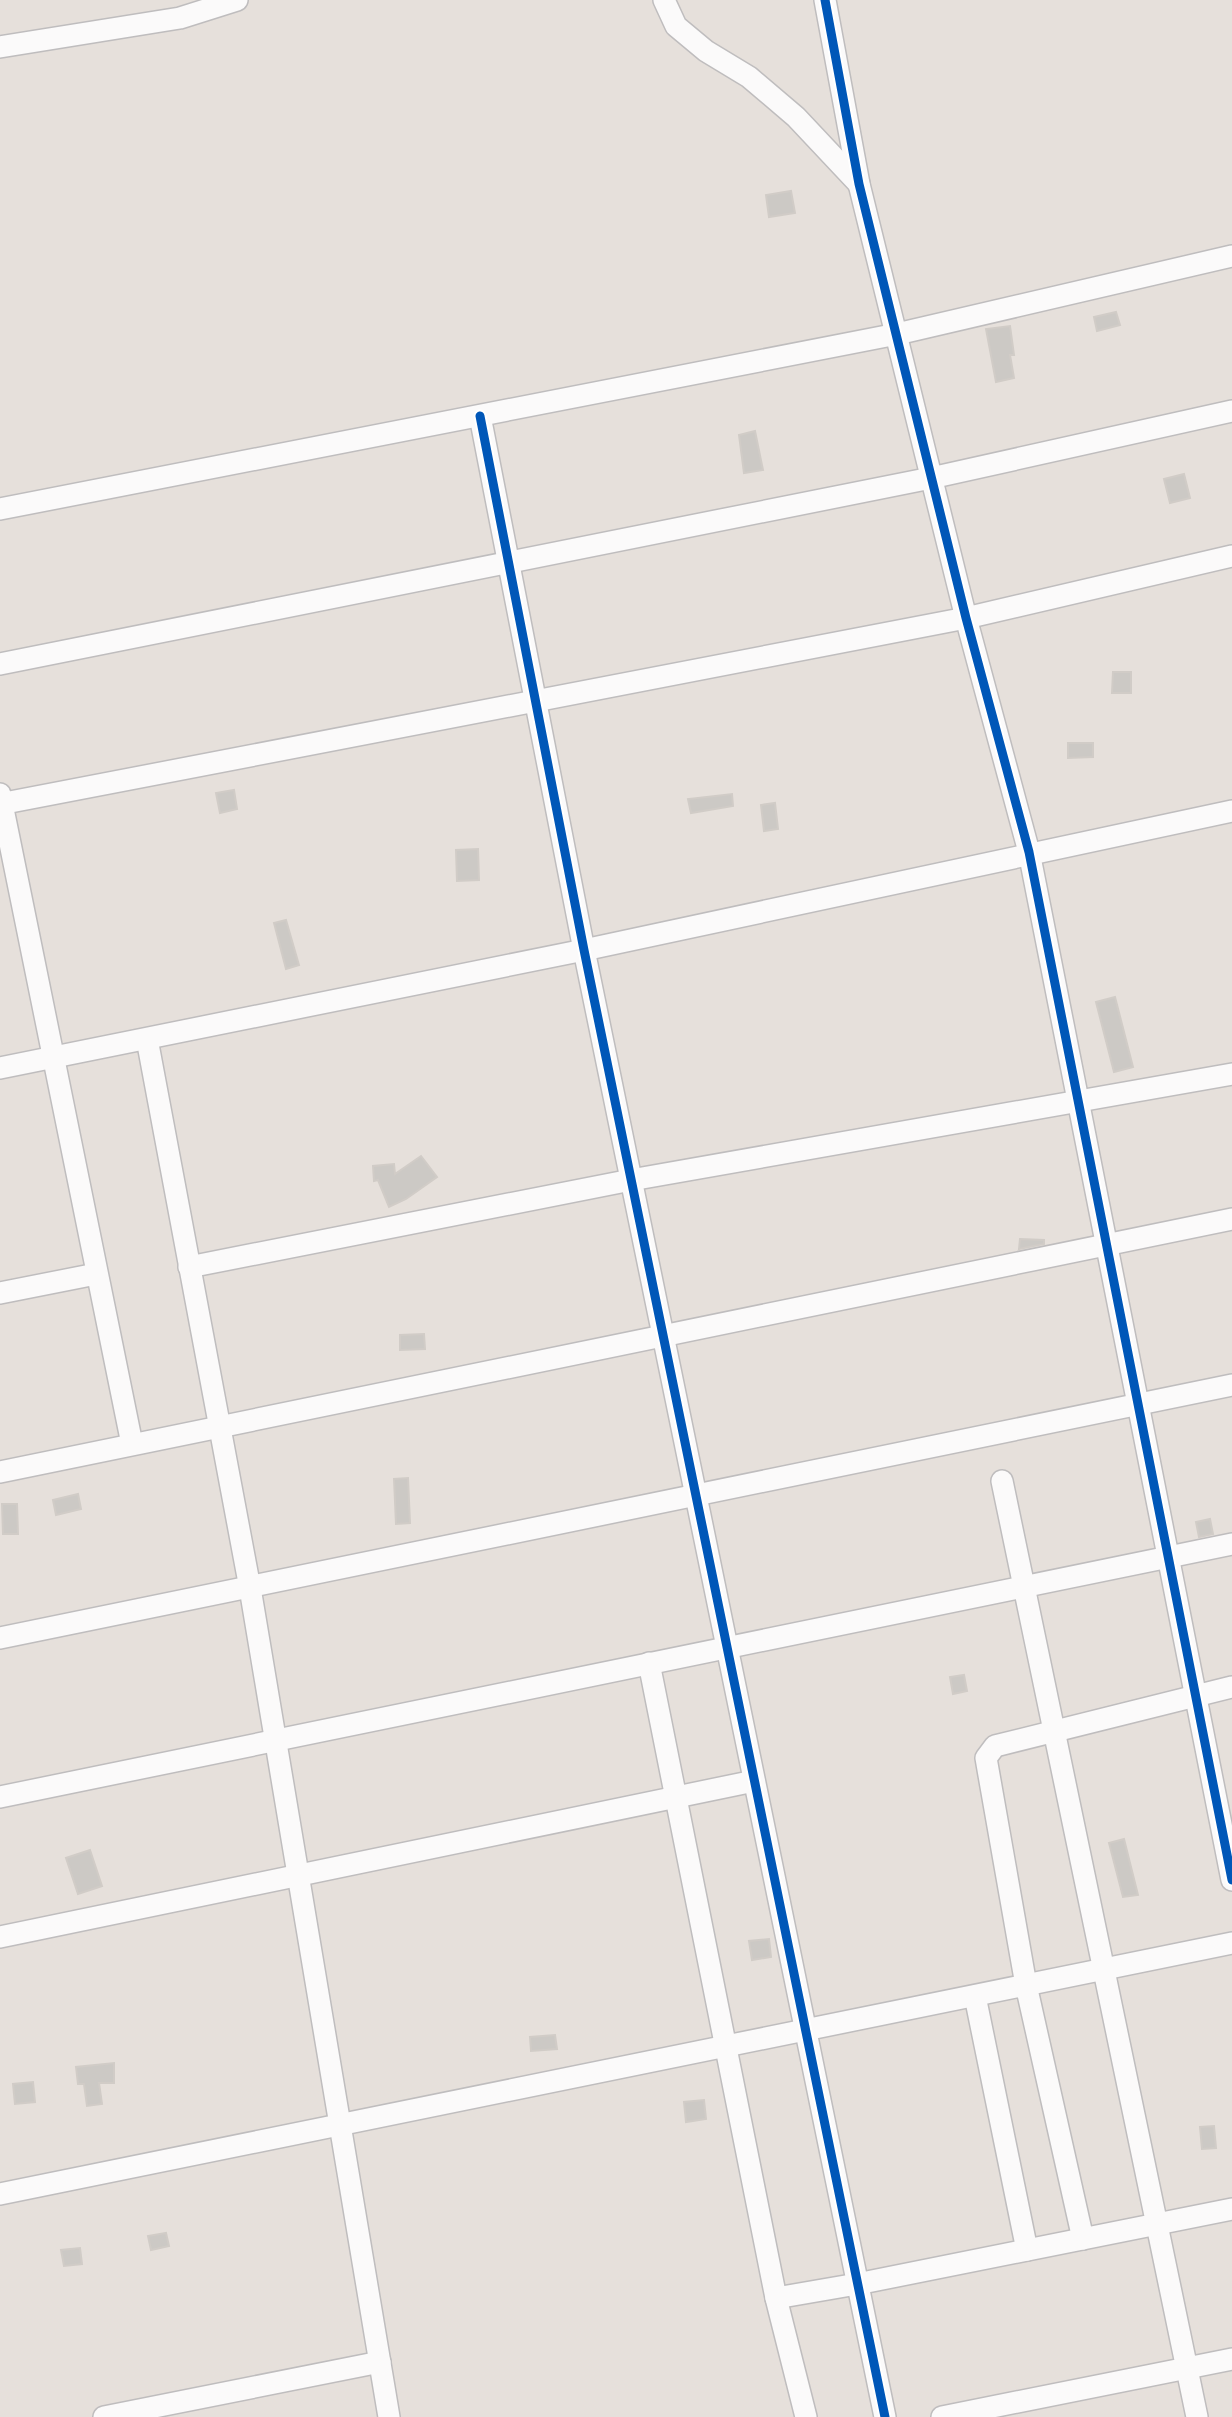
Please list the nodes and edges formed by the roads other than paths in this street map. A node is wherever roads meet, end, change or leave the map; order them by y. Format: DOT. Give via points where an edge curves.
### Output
graph roads {
  1 [pos="237,0"];
  2 [pos="664,0"];
  3 [pos="825,0"];
  4 [pos="0,47"];
  5 [pos="859,184"];
  6 [pos="1232,256"];
  7 [pos="897,334"];
  8 [pos="1232,411"];
  9 [pos="480,416"];
  10 [pos="931,478"];
  11 [pos="0,509"];
  12 [pos="1232,556"];
  13 [pos="508,563"];
  14 [pos="966,618"];
  15 [pos="0,664"];
  16 [pos="535,700"];
  17 [pos="1,800"];
  18 [pos="1232,811"];
  19 [pos="1029,852"];
  20 [pos="584,950"];
  21 [pos="147,1039"];
  22 [pos="54,1057"];
  23 [pos="0,1068"];
  24 [pos="1232,1074"];
  25 [pos="1078,1101"];
  26 [pos="631,1180"];
  27 [pos="1232,1219"];
  28 [pos="1107,1244"];
  29 [pos="189,1267"];
  30 [pos="96,1273"];
  31 [pos="0,1293"];
  32 [pos="665,1337"];
  33 [pos="1232,1385"];
  34 [pos="1139,1406"];
  35 [pos="220,1428"];
  36 [pos="132,1444"];
  37 [pos="0,1472"];
  38 [pos="1002,1481"];
  39 [pos="697,1497"];
  40 [pos="1232,1544"];
  41 [pos="1169,1557"];
  42 [pos="1026,1587"];
  43 [pos="250,1588"];
  44 [pos="0,1638"];
  45 [pos="727,1647"];
  46 [pos="649,1663"];
  47 [pos="1232,1687"];
  48 [pos="1196,1695"];
  49 [pos="1055,1729"];
  50 [pos="276,1740"];
  51 [pos="754,1781"];
  52 [pos="676,1796"];
  53 [pos="0,1797"];
  54 [pos="299,1875"];
  55 [pos="1232,1880"];
  56 [pos="0,1937"];
  57 [pos="1232,1943"];
  58 [pos="1103,1970"];
  59 [pos="1027,1985"];
  60 [pos="975,1996"];
  61 [pos="806,2030"];
  62 [pos="726,2045"];
  63 [pos="338,2123"];
  64 [pos="0,2194"];
  65 [pos="1232,2208"];
  66 [pos="1158,2224"];
  67 [pos="1083,2239"];
  68 [pos="1027,2250"];
  69 [pos="857,2284"];
  70 [pos="776,2298"];
  71 [pos="1232,2359"];
  72 [pos="380,2362"];
  73 [pos="1188,2368"];
  74 [pos="104,2417"];
  75 [pos="389,2417"];
  76 [pos="806,2417"];
  77 [pos="885,2417"];
  78 [pos="942,2417"];
  79 [pos="1198,2417"];
  1 -- 4 [label="street" via="180,18"];
  2 -- 5 [label="street" via="676,26 796,117"];
  3 -- 5 [label="street"];
  5 -- 7 [label="street"];
  6 -- 7 [label="street"];
  7 -- 9 [label="street"];
  7 -- 10 [label="street"];
  8 -- 10 [label="street"];
  9 -- 11 [label="street"];
  9 -- 13 [label="street"];
  10 -- 13 [label="street"];
  10 -- 14 [label="street"];
  12 -- 14 [label="street"];
  13 -- 15 [label="street"];
  13 -- 16 [label="street"];
  14 -- 16 [label="street"];
  14 -- 19 [label="street"];
  16 -- 17 [label="street"];
  16 -- 20 [label="street"];
  17 -- 22 [label="street"];
  18 -- 19 [label="street"];
  19 -- 20 [label="street"];
  19 -- 25 [label="street"];
  20 -- 21 [label="street"];
  20 -- 26 [label="street"];
  21 -- 22 [label="street"];
  21 -- 29 [label="street"];
  22 -- 23 [label="street"];
  22 -- 30 [label="street"];
  24 -- 25 [label="street"];
  25 -- 26 [label="street"];
  25 -- 28 [label="street"];
  26 -- 29 [label="street"];
  26 -- 32 [label="street"];
  27 -- 28 [label="street"];
  28 -- 32 [label="street"];
  28 -- 34 [label="street"];
  29 -- 35 [label="street"];
  30 -- 31 [label="street"];
  30 -- 36 [label="street"];
  32 -- 35 [label="street"];
  32 -- 39 [label="street"];
  33 -- 34 [label="street"];
  34 -- 39 [label="street"];
  34 -- 41 [label="street"];
  35 -- 36 [label="street"];
  35 -- 43 [label="street"];
  36 -- 37 [label="street"];
  38 -- 42 [label="street"];
  39 -- 43 [label="street"];
  39 -- 45 [label="street"];
  40 -- 41 [label="street"];
  41 -- 42 [label="street"];
  41 -- 48 [label="street"];
  42 -- 45 [label="street"];
  42 -- 49 [label="street"];
  43 -- 44 [label="street"];
  43 -- 50 [label="street"];
  45 -- 46 [label="street"];
  45 -- 51 [label="street"];
  46 -- 50 [label="street"];
  46 -- 52 [label="street"];
  47 -- 48 [label="street"];
  48 -- 49 [label="street"];
  48 -- 55 [label="street"];
  49 -- 58 [label="street"];
  49 -- 59 [label="street" via="995,1746 986,1758"];
  50 -- 53 [label="street"];
  50 -- 54 [label="street"];
  51 -- 52 [label="street"];
  51 -- 61 [label="street"];
  52 -- 54 [label="street"];
  52 -- 62 [label="street"];
  54 -- 56 [label="street"];
  54 -- 63 [label="street"];
  57 -- 58 [label="street"];
  58 -- 59 [label="street"];
  58 -- 66 [label="street"];
  59 -- 60 [label="street"];
  59 -- 67 [label="street"];
  60 -- 61 [label="street"];
  60 -- 68 [label="street"];
  61 -- 62 [label="street"];
  61 -- 69 [label="street"];
  62 -- 63 [label="street"];
  62 -- 70 [label="street"];
  63 -- 64 [label="street"];
  63 -- 72 [label="street"];
  65 -- 66 [label="street"];
  66 -- 67 [label="street"];
  66 -- 73 [label="street"];
  67 -- 68 [label="street"];
  68 -- 69 [label="street"];
  69 -- 70 [label="street"];
  69 -- 77 [label="street"];
  70 -- 76 [label="street"];
  71 -- 73 [label="street"];
  72 -- 74 [label="street"];
  72 -- 75 [label="street"];
  73 -- 78 [label="street"];
  73 -- 79 [label="street"];
}
